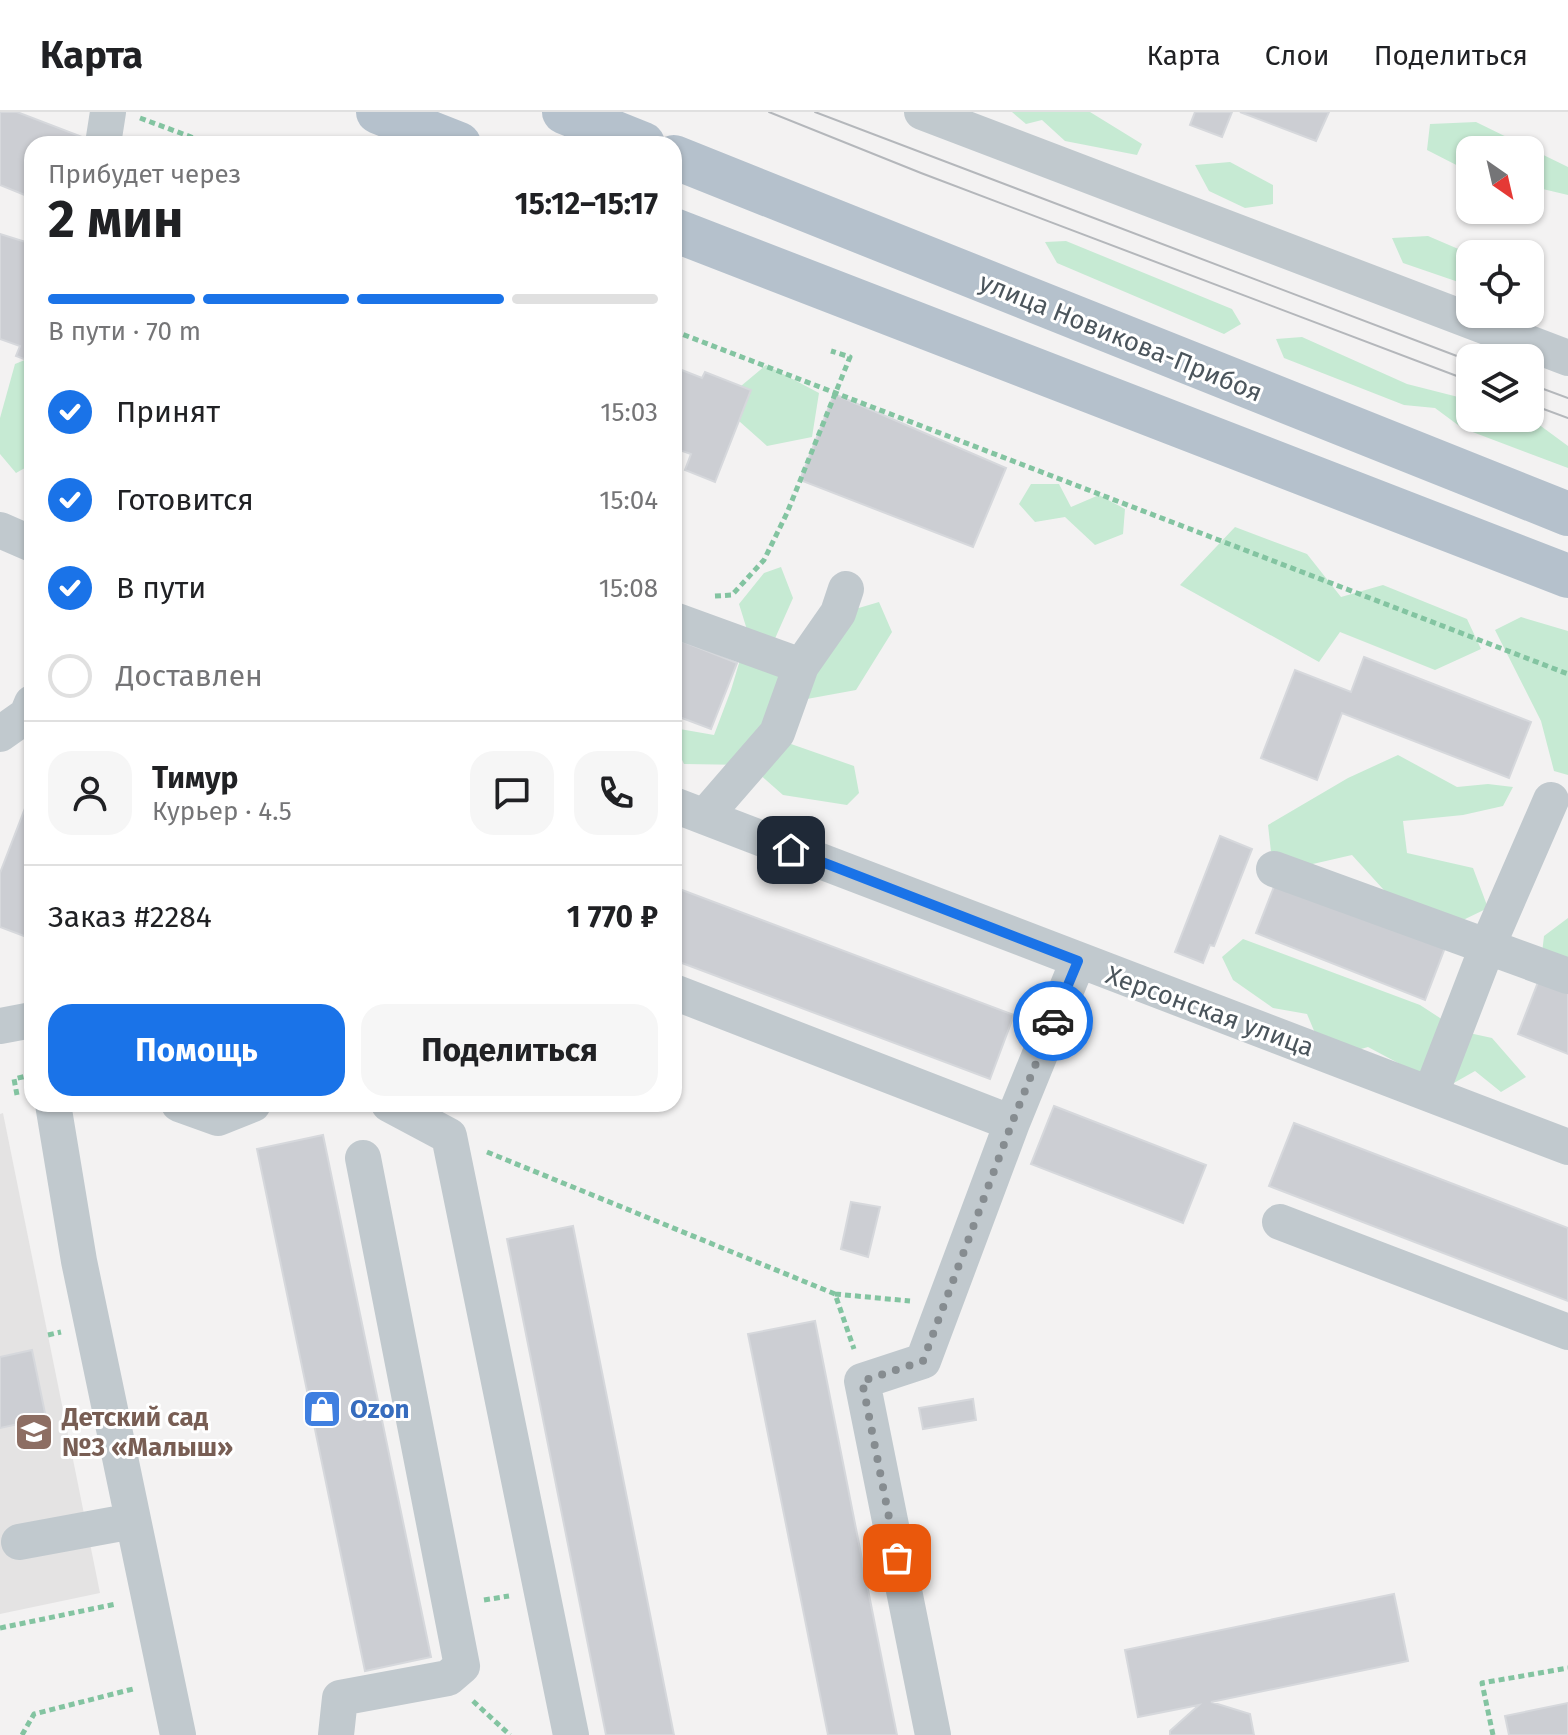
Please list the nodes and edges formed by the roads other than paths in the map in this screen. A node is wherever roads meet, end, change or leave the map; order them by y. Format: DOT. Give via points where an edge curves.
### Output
graph roads {
  1 [pos="564,112"];
  2 [pos="922,112"];
  3 [pos="124,115"];
  4 [pos="387,121"];
  5 [pos="109,136"];
  6 [pos="434,136"];
  7 [pos="623,136"];
  8 [pos="682,160"];
  9 [pos="682,233"];
  10 [pos="1568,358"];
  11 [pos="1568,514"];
  12 [pos="0,530"];
  13 [pos="24,540"];
  14 [pos="1568,576"];
  15 [pos="846,589"];
  16 [pos="682,623"];
  17 [pos="801,666"];
  18 [pos="24,717"];
  19 [pos="0,734"];
  20 [pos="1551,800"];
  21 [pos="690,810"];
  22 [pos="1274,869"];
  23 [pos="1488,945"];
  24 [pos="1078,961"];
  25 [pos="1568,976"];
  26 [pos="682,995"];
  27 [pos="24,1022"];
  28 [pos="0,1026"];
  29 [pos="1431,1093"];
  30 [pos="54,1112"];
  31 [pos="201,1112"];
  32 [pos="233,1112"];
  33 [pos="404,1112"];
  34 [pos="1012,1123"];
  35 [pos="1568,1147"];
  36 [pos="363,1158"];
  37 [pos="1280,1222"];
  38 [pos="1568,1332"];
  39 [pos="133,1521"];
  40 [pos="19,1542"];
  41 [pos="178,1735"];
  42 [pos="336,1735"];
  43 [pos="571,1735"];
  44 [pos="933,1735"];
  1 -- 7 [label="main road"];
  2 -- 10 [label="street"];
  3 -- 5 [label="street"];
  4 -- 6 [label="main road"];
  8 -- 11 [label="main road, улица Новикова-Прибоя"];
  9 -- 14 [label="main road"];
  12 -- 13 [label="street"];
  15 -- 17 [label="street" via="838,613"];
  16 -- 17 [label="street"];
  17 -- 21 [label="street" via="777,733"];
  18 -- 19 [label="street"];
  20 -- 23 [label="street"];
  21 -- 24 [label="street, Херсонская улица"];
  22 -- 23 [label="street"];
  23 -- 25 [label="street"];
  23 -- 29 [label="street"];
  24 -- 29 [label="street, Херсонская улица"];
  24 -- 34 [label="street"];
  26 -- 34 [label="street"];
  27 -- 28 [label="street"];
  29 -- 35 [label="street, Херсонская улица"];
  30 -- 39 [label="street"];
  31 -- 32 [label="street" via="218,1118"];
  33 -- 43 [label="street" via="449,1136"];
  34 -- 44 [label="street" via="923,1361 862,1381"];
  36 -- 42 [label="street" via="462,1666 448,1678 340,1698"];
  37 -- 38 [label="street"];
  39 -- 40 [label="street"];
  39 -- 41 [label="street"];
}
